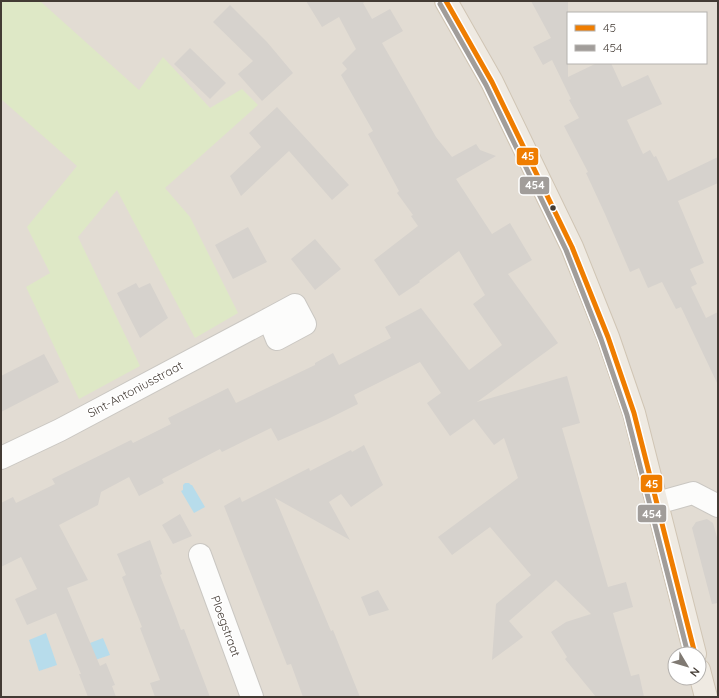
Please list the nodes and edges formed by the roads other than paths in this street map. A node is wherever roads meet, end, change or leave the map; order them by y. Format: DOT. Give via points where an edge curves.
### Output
graph roads {
  1 [pos="446,1"];
  2 [pos="268,319"];
  3 [pos="1,458"];
  4 [pos="657,503"];
  5 [pos="718,506"];
  6 [pos="200,555"];
  7 [pos="693,646"];
  8 [pos="703,686"];
  9 [pos="252,697"];
  10 [pos="706,697"];
  1 -- 4 [label="main road" via="492,82 572,247 608,337 634,413"];
  2 -- 3 [label="street, Sint-Antoniusstraat" via="60,430"];
  4 -- 5 [label="street" via="693,493"];
  4 -- 7 [label="main road"];
  6 -- 9 [label="street, Ploegstraat"];
  8 -- 10 [label="main road"];
}
